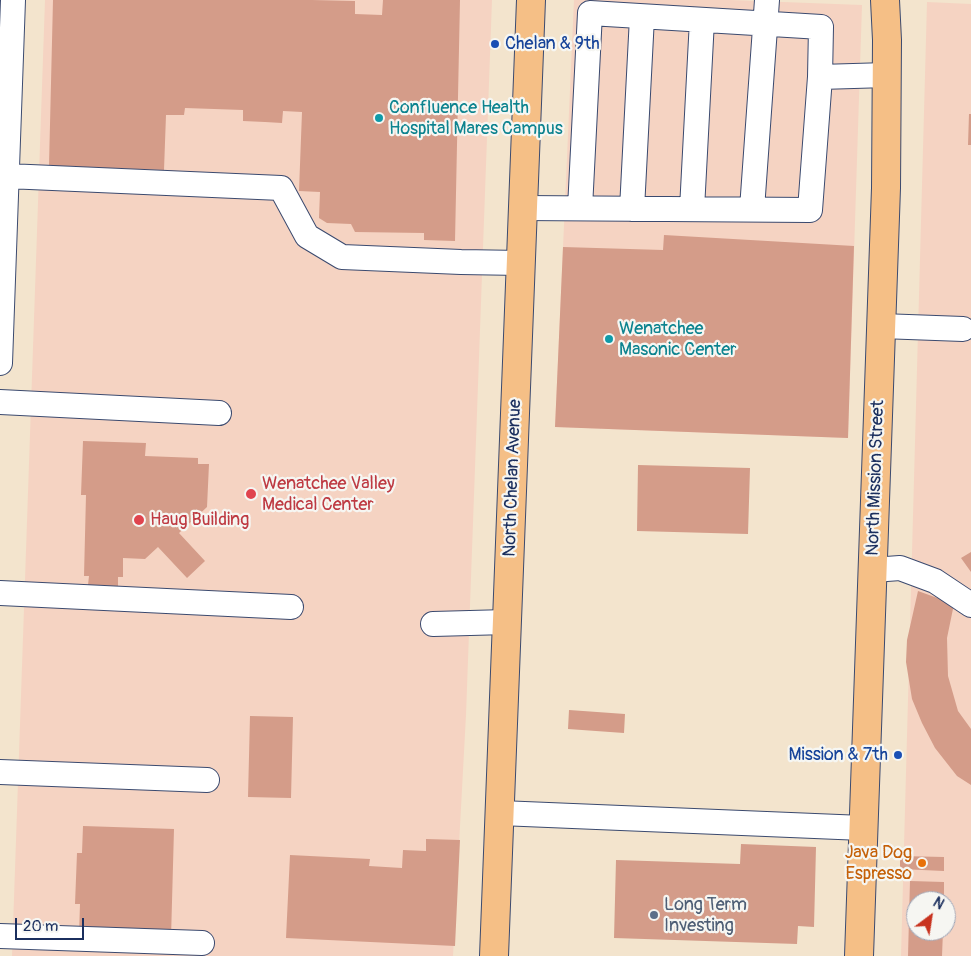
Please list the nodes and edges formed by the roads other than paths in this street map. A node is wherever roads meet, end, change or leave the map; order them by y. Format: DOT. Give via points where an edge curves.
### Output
graph roads {
  1 [pos="531,0"];
  2 [pos="767,0"];
  3 [pos="885,0"];
  4 [pos="9,2"];
  5 [pos="642,16"];
  6 [pos="702,20"];
  7 [pos="765,24"];
  8 [pos="887,75"];
  9 [pos="820,77"];
  10 [pos="5,163"];
  11 [pos="523,208"];
  12 [pos="580,208"];
  13 [pos="632,209"];
  14 [pos="692,209"];
  15 [pos="752,209"];
  16 [pos="2,229"];
  17 [pos="521,263"];
  18 [pos="1,298"];
  19 [pos="881,326"];
  20 [pos="963,329"];
  21 [pos="0,352"];
  22 [pos="0,363"];
  23 [pos="0,402"];
  24 [pos="219,413"];
  25 [pos="873,570"];
  26 [pos="0,594"];
  27 [pos="971,605"];
  28 [pos="291,607"];
  29 [pos="507,622"];
  30 [pos="433,624"];
  31 [pos="0,772"];
  32 [pos="207,780"];
  33 [pos="500,813"];
  34 [pos="863,828"];
  35 [pos="0,936"];
  36 [pos="202,943"];
  37 [pos="494,956"];
  38 [pos="859,956"];
  1 -- 11 [label="main road, North Chelan Avenue"];
  2 -- 7 [label="street"];
  3 -- 8 [label="main road, North Mission Street"];
  4 -- 10 [label="street"];
  5 -- 6 [label="street"];
  5 -- 12 [label="street" via="590,13"];
  5 -- 13 [label="street"];
  6 -- 7 [label="street"];
  6 -- 14 [label="street"];
  7 -- 9 [label="street" via="821,27"];
  7 -- 15 [label="street"];
  8 -- 9 [label="street"];
  8 -- 19 [label="main road, North Mission Street"];
  9 -- 15 [label="street" via="810,210"];
  10 -- 16 [label="street"];
  10 -- 17 [label="street" via="280,188 308,236 342,257"];
  11 -- 12 [label="street"];
  11 -- 17 [label="main road, North Chelan Avenue"];
  12 -- 13 [label="street"];
  13 -- 14 [label="street"];
  14 -- 15 [label="street"];
  16 -- 18 [label="street"];
  17 -- 29 [label="main road, North Chelan Avenue"];
  18 -- 21 [label="street"];
  19 -- 20 [label="street"];
  19 -- 25 [label="main road, North Mission Street"];
  21 -- 22 [label="street"];
  23 -- 24 [label="street"];
  25 -- 27 [label="street" via="900,568 935,581"];
  25 -- 34 [label="main road, North Mission Street"];
  26 -- 28 [label="street"];
  29 -- 30 [label="street"];
  29 -- 33 [label="main road, North Chelan Avenue"];
  31 -- 32 [label="street"];
  33 -- 34 [label="street"];
  33 -- 37 [label="main road, North Chelan Avenue"];
  34 -- 38 [label="main road, North Mission Street"];
  35 -- 36 [label="street"];
}
